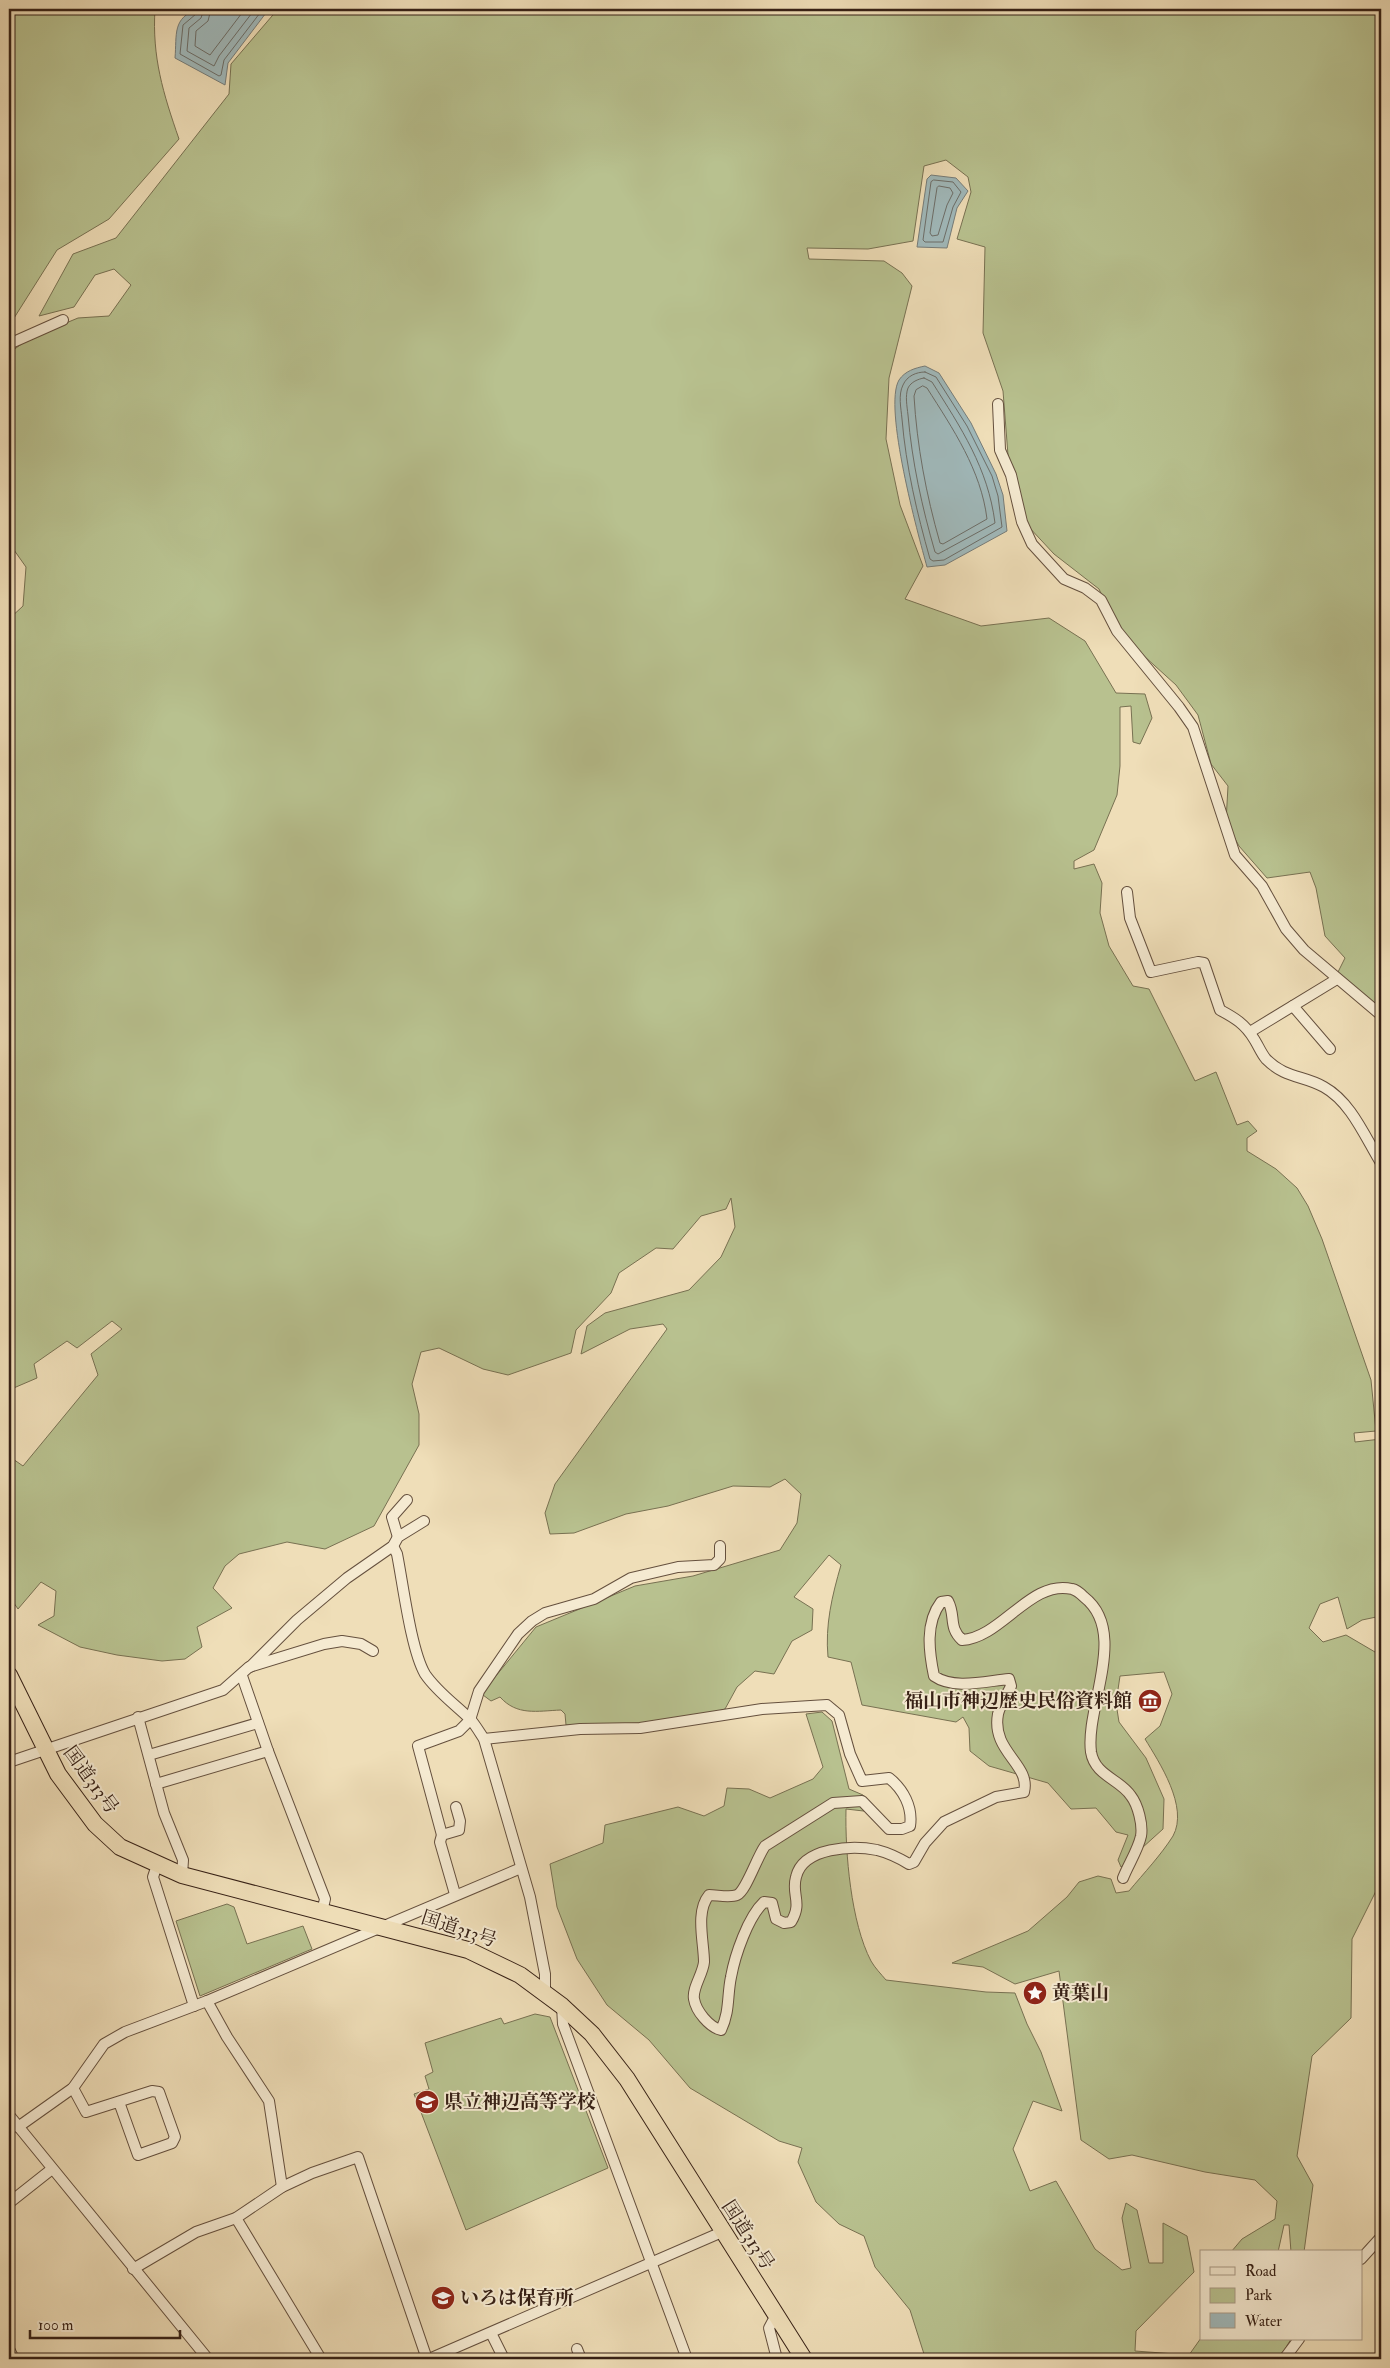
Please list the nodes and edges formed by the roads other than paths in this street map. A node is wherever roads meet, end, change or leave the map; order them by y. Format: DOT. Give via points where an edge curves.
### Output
graph roads {
  1 [pos="63,320"];
  2 [pos="9,344"];
  3 [pos="998,404"];
  4 [pos="1127,892"];
  5 [pos="1337,980"];
  6 [pos="1293,1006"];
  7 [pos="1381,1015"];
  8 [pos="1250,1032"];
  9 [pos="1330,1049"];
  10 [pos="1381,1163"];
  11 [pos="1381,1190"];
  12 [pos="1381,1202"];
  13 [pos="407,1500"];
  14 [pos="424,1521"];
  15 [pos="395,1542"];
  16 [pos="720,1546"];
  17 [pos="374,1650"];
  18 [pos="249,1667"];
  19 [pos="9,1676"];
  20 [pos="242,1676"];
  21 [pos="138,1717"];
  22 [pos="470,1720"];
  23 [pos="258,1723"];
  24 [pos="484,1739"];
  25 [pos="45,1750"];
  26 [pos="268,1751"];
  27 [pos="149,1755"];
  28 [pos="9,1762"];
  29 [pos="156,1784"];
  30 [pos="456,1807"];
  31 [pos="442,1835"];
  32 [pos="157,1865"];
  33 [pos="521,1868"];
  34 [pos="182,1875"];
  35 [pos="1123,1878"];
  36 [pos="455,1894"];
  37 [pos="322,1912"];
  38 [pos="379,1926"];
  39 [pos="545,1991"];
  40 [pos="207,2001"];
  41 [pos="194,2006"];
  42 [pos="562,2006"];
  43 [pos="73,2088"];
  44 [pos="119,2102"];
  45 [pos="9,2115"];
  46 [pos="18,2127"];
  47 [pos="52,2168"];
  48 [pos="282,2187"];
  49 [pos="9,2204"];
  50 [pos="236,2218"];
  51 [pos="722,2232"];
  52 [pos="1381,2236"];
  53 [pos="1362,2258"];
  54 [pos="652,2263"];
  55 [pos="133,2269"];
  56 [pos="776,2315"];
  57 [pos="491,2333"];
  58 [pos="1297,2340"];
  59 [pos="9,2349"];
  60 [pos="14,2359"];
  61 [pos="208,2359"];
  62 [pos="321,2359"];
  63 [pos="428,2359"];
  64 [pos="504,2359"];
  65 [pos="687,2359"];
  66 [pos="777,2359"];
  67 [pos="804,2359"];
  68 [pos="1284,2359"];
  1 -- 2 [label="street"];
  3 -- 5 [label="street" via="1000,450 1032,544 1064,579 1085,588 1101,600 1117,631 1193,727 1235,855 1262,886 1286,929"];
  4 -- 8 [label="street" via="1130,918 1151,972 1204,963 1220,1010 1240,1020"];
  5 -- 6 [label="street"];
  5 -- 7 [label="street"];
  6 -- 8 [label="street"];
  6 -- 9 [label="street"];
  8 -- 10 [label="street" via="1266,1058 1289,1076 1312,1081 1341,1100"];
  11 -- 12 [label="street"];
  13 -- 15 [label="street" via="392,1517"];
  14 -- 15 [label="street"];
  15 -- 18 [label="street" via="297,1620"];
  15 -- 22 [label="street" via="413,1638 423,1669 434,1685"];
  16 -- 22 [label="street" via="720,1559 714,1565 678,1567 630,1578 594,1599 545,1613 532,1621 518,1634 479,1691"];
  17 -- 18 [label="street" via="342,1641"];
  18 -- 20 [label="street"];
  19 -- 25 [label="highway, 国道313号"];
  20 -- 21 [label="street" via="222,1690"];
  20 -- 23 [label="street"];
  21 -- 25 [label="street"];
  21 -- 27 [label="street"];
  22 -- 24 [label="street"];
  22 -- 31 [label="street" via="459,1731 418,1746"];
  23 -- 26 [label="street"];
  23 -- 27 [label="street"];
  24 -- 33 [label="street"];
  24 -- 35 [label="street" via="580,1729 640,1728 762,1709 827,1705 839,1715 862,1781 889,1778 897,1784 907,1802 910,1826 889,1829 862,1801 833,1803 765,1846 757,1856 743,1890 736,1896 709,1895 704,1901 701,1927 704,1964 694,1997 697,2008 713,2028 720,2030 730,2003 731,1978 756,1909 764,1902 772,1903 776,1919 791,1922 798,1910 796,1878 802,1865 820,1852 848,1848 891,1854 909,1864 914,1862 925,1843 944,1822 996,1797 1024,1792 1023,1774 997,1735 998,1713 1012,1686 1009,1679 956,1683 934,1676 929,1638 935,1610 941,1602 948,1601 951,1606 954,1632 962,1640 981,1635 1040,1594 1057,1588 1074,1589 1093,1604 1106,1653 1090,1735 1092,1755 1100,1772 1131,1796 1139,1816 1141,1836"];
  25 -- 28 [label="street"];
  25 -- 32 [label="highway, 国道313号" via="76,1801 95,1824 120,1846"];
  26 -- 29 [label="street"];
  26 -- 37 [label="street" via="325,1899"];
  27 -- 29 [label="street"];
  29 -- 34 [label="street" via="183,1860"];
  30 -- 31 [label="street" via="459,1830"];
  31 -- 36 [label="street" via="440,1842"];
  32 -- 34 [label="highway, 国道313号"];
  32 -- 41 [label="street" via="153,1877"];
  33 -- 36 [label="street"];
  33 -- 39 [label="street" via="530,1897 545,1974"];
  34 -- 37 [label="highway, 国道313号"];
  36 -- 38 [label="street"];
  37 -- 38 [label="highway, 国道313号"];
  38 -- 39 [label="highway, 国道313号" via="468,1950"];
  38 -- 40 [label="street"];
  39 -- 42 [label="highway, 国道313号"];
  40 -- 41 [label="street"];
  40 -- 48 [label="street" via="226,2037 269,2102"];
  41 -- 43 [label="street" via="125,2032 104,2044"];
  42 -- 51 [label="highway, 国道313号" via="592,2034 627,2079"];
  42 -- 54 [label="street" via="563,2024"];
  43 -- 44 [label="street" via="86,2112"];
  43 -- 46 [label="street"];
  44 -- 44 [label="street" via="138,2155 172,2143 176,2138 159,2092 152,2091"];
  45 -- 46 [label="street"];
  46 -- 47 [label="street"];
  47 -- 49 [label="street"];
  47 -- 55 [label="street"];
  48 -- 50 [label="street"];
  48 -- 63 [label="street" via="358,2157"];
  50 -- 55 [label="street" via="196,2232"];
  50 -- 62 [label="street"];
  51 -- 54 [label="street"];
  51 -- 56 [label="highway, 国道313号"];
  52 -- 53 [label="street"];
  54 -- 57 [label="street"];
  54 -- 65 [label="street"];
  55 -- 61 [label="street"];
  56 -- 66 [label="street" via="769,2328"];
  56 -- 67 [label="highway, 国道313号"];
  57 -- 63 [label="street"];
  57 -- 64 [label="street"];
  58 -- 68 [label="street"];
  59 -- 60 [label="street"];
}
